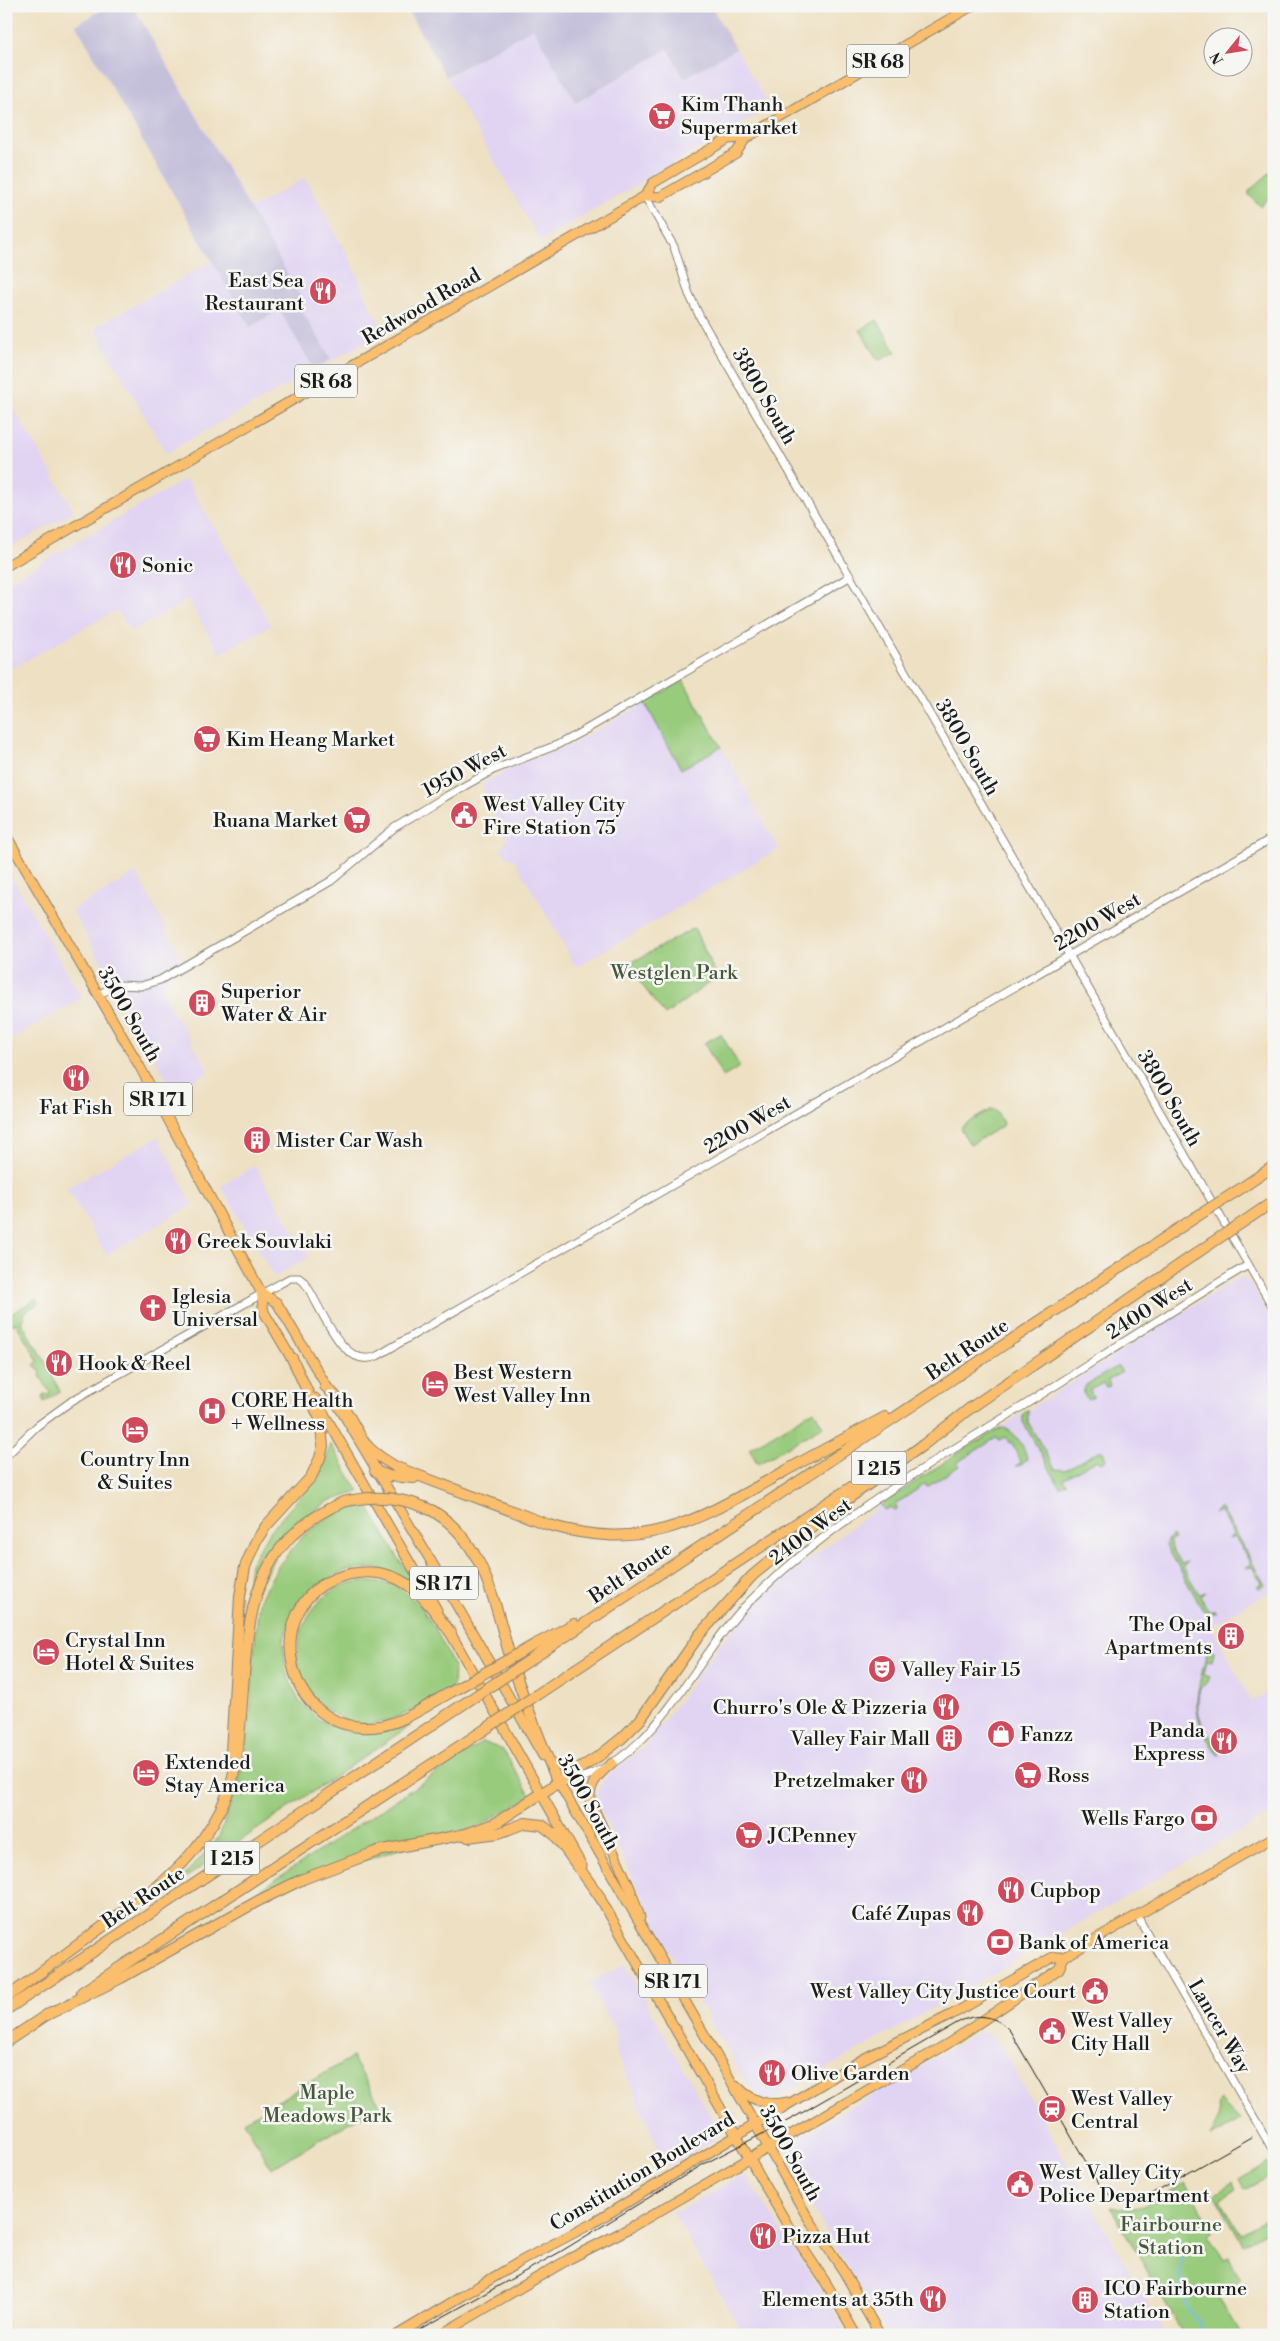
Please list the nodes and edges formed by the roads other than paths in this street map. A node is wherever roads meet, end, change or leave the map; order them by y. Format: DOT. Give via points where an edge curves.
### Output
graph roads {
  1 [pos="972,6"];
  2 [pos="746,138"];
  3 [pos="645,196"];
  4 [pos="6,566"];
  5 [pos="851,576"];
  6 [pos="6,835"];
  7 [pos="1274,837"];
  8 [pos="1070,956"];
  9 [pos="99,994"];
  10 [pos="1274,1166"];
  11 [pos="1274,1202"];
  12 [pos="1248,1265"];
  13 [pos="261,1292"];
  14 [pos="1274,1309"];
  15 [pos="292,1358"];
  16 [pos="325,1386"];
  17 [pos="941,1387"];
  18 [pos="974,1406"];
  19 [pos="6,1456"];
  20 [pos="375,1471"];
  21 [pos="428,1480"];
  22 [pos="451,1633"];
  23 [pos="536,1650"];
  24 [pos="612,1763"];
  25 [pos="558,1783"];
  26 [pos="541,1794"];
  27 [pos="454,1836"];
  28 [pos="1274,1837"];
  29 [pos="186,1858"];
  30 [pos="600,1896"];
  31 [pos="1137,1916"];
  32 [pos="642,1927"];
  33 [pos="1064,1957"];
  34 [pos="6,1998"];
  35 [pos="6,2010"];
  36 [pos="47,2015"];
  37 [pos="6,2042"];
  38 [pos="726,2072"];
  39 [pos="794,2100"];
  40 [pos="755,2124"];
  41 [pos="738,2136"];
  42 [pos="767,2147"];
  43 [pos="1274,2152"];
  44 [pos="750,2158"];
  45 [pos="397,2335"];
  46 [pos="440,2335"];
  47 [pos="856,2335"];
  48 [pos="880,2335"];
  1 -- 2 [label="main road, Redwood Road / SR 68"];
  2 -- 3 [label="main road, Redwood Road / SR 68" via="728,139 653,183"];
  2 -- 3 [label="main road, Redwood Road / SR 68" via="736,153 660,196"];
  3 -- 4 [label="main road, Redwood Road / SR 68"];
  3 -- 5 [label="street, 3800 South" via="674,247 701,319"];
  5 -- 8 [label="street, 3800 South"];
  5 -- 9 [label="street, 1950 West" via="585,730 557,745 493,770 442,798 394,828 331,881 160,980 141,986 119,985"];
  6 -- 9 [label="main road, 3500 South / SR 171"];
  7 -- 8 [label="street, 2200 West"];
  8 -- 12 [label="street, 3800 South"];
  8 -- 13 [label="street, 2200 West" via="373,1358 360,1359 343,1348 306,1284 299,1278 290,1278"];
  9 -- 13 [label="main road, 3500 South / SR 171"];
  10 -- 17 [label="highway, Belt Route / I 215, bridge"];
  11 -- 18 [label="highway, I 215, bridge"];
  12 -- 14 [label="street, 3800 South"];
  12 -- 24 [label="street, 2400 West" via="930,1465 796,1560 734,1618 654,1728"];
  13 -- 15 [label="main road, 3500 South / SR 171" via="264,1312"];
  13 -- 16 [label="main road, 3500 South / SR 171" via="277,1304"];
  13 -- 19 [label="street" via="59,1409"];
  15 -- 22 [label="main road, 3500 South / SR 171"];
  15 -- 29 [label="highway" via="320,1419 322,1452 311,1477 266,1526 248,1558 240,1596 227,1773 212,1814"];
  16 -- 20 [label="main road, 3500 South / SR 171"];
  16 -- 21 [label="highway" via="338,1396 373,1451 396,1467"];
  17 -- 21 [label="highway" via="719,1509 685,1524 651,1533 608,1536 569,1530"];
  17 -- 23 [label="highway, Belt Route / I 215" via="602,1611"];
  18 -- 25 [label="highway" via="828,1513 752,1576 700,1634 632,1729 602,1754"];
  18 -- 36 [label="highway, I 215, bridge"];
  20 -- 21 [label="highway" via="389,1476"];
  20 -- 25 [label="main road, 3500 South / SR 171"];
  22 -- 23 [label="highway, bridge" via="423,1598 407,1584 386,1575 361,1572 345,1575 309,1598 295,1620 290,1649 294,1673 305,1695 323,1712 345,1724 388,1724"];
  22 -- 26 [label="main road, 3500 South / SR 171"];
  23 -- 35 [label="highway, Belt Route / I 215, bridge" via="459,1707"];
  24 -- 25 [label="street, 2400 West" via="576,1781"];
  24 -- 32 [label="main road" via="595,1781 590,1800 630,1888"];
  25 -- 26 [label="highway"];
  25 -- 29 [label="highway, bridge" via="521,1688 480,1562 462,1535 433,1511 411,1502 386,1497 343,1502 298,1529 278,1551 262,1579 252,1606 248,1631 234,1772 214,1821"];
  25 -- 32 [label="main road, 3500 South / SR 171"];
  26 -- 27 [label="highway" via="496,1822"];
  26 -- 30 [label="main road, 3500 South / SR 171"];
  27 -- 30 [label="highway" via="473,1838 525,1823 542,1825 555,1835"];
  27 -- 36 [label="highway" via="378,1851 295,1883"];
  28 -- 31 [label="main road, Constitution Boulevard"];
  29 -- 34 [label="highway" via="159,1885"];
  30 -- 41 [label="main road, 3500 South / SR 171"];
  31 -- 33 [label="main road, Constitution Boulevard"];
  31 -- 43 [label="street, Lancer Way"];
  32 -- 38 [label="main road, 3500 South / SR 171"];
  33 -- 39 [label="main road, Constitution Boulevard" via="1053,1957 951,2015 863,2059"];
  33 -- 42 [label="main road, Constitution Boulevard" via="1059,1969 962,2035"];
  36 -- 37 [label="highway, I 215"];
  38 -- 39 [label="main road" via="739,2088 760,2102 781,2104"];
  38 -- 40 [label="main road, 3500 South / SR 171"];
  39 -- 40 [label="main road, Constitution Boulevard"];
  40 -- 41 [label="main road, Constitution Boulevard"];
  40 -- 42 [label="main road, 3500 South / SR 171"];
  41 -- 44 [label="main road, 3500 South / SR 171"];
  41 -- 45 [label="main road, Constitution Boulevard"];
  42 -- 44 [label="main road, Constitution Boulevard"];
  42 -- 48 [label="main road, 3500 South / SR 171"];
  44 -- 46 [label="main road, Constitution Boulevard" via="622,2232 569,2258"];
  44 -- 47 [label="main road, 3500 South / SR 171"];
}
